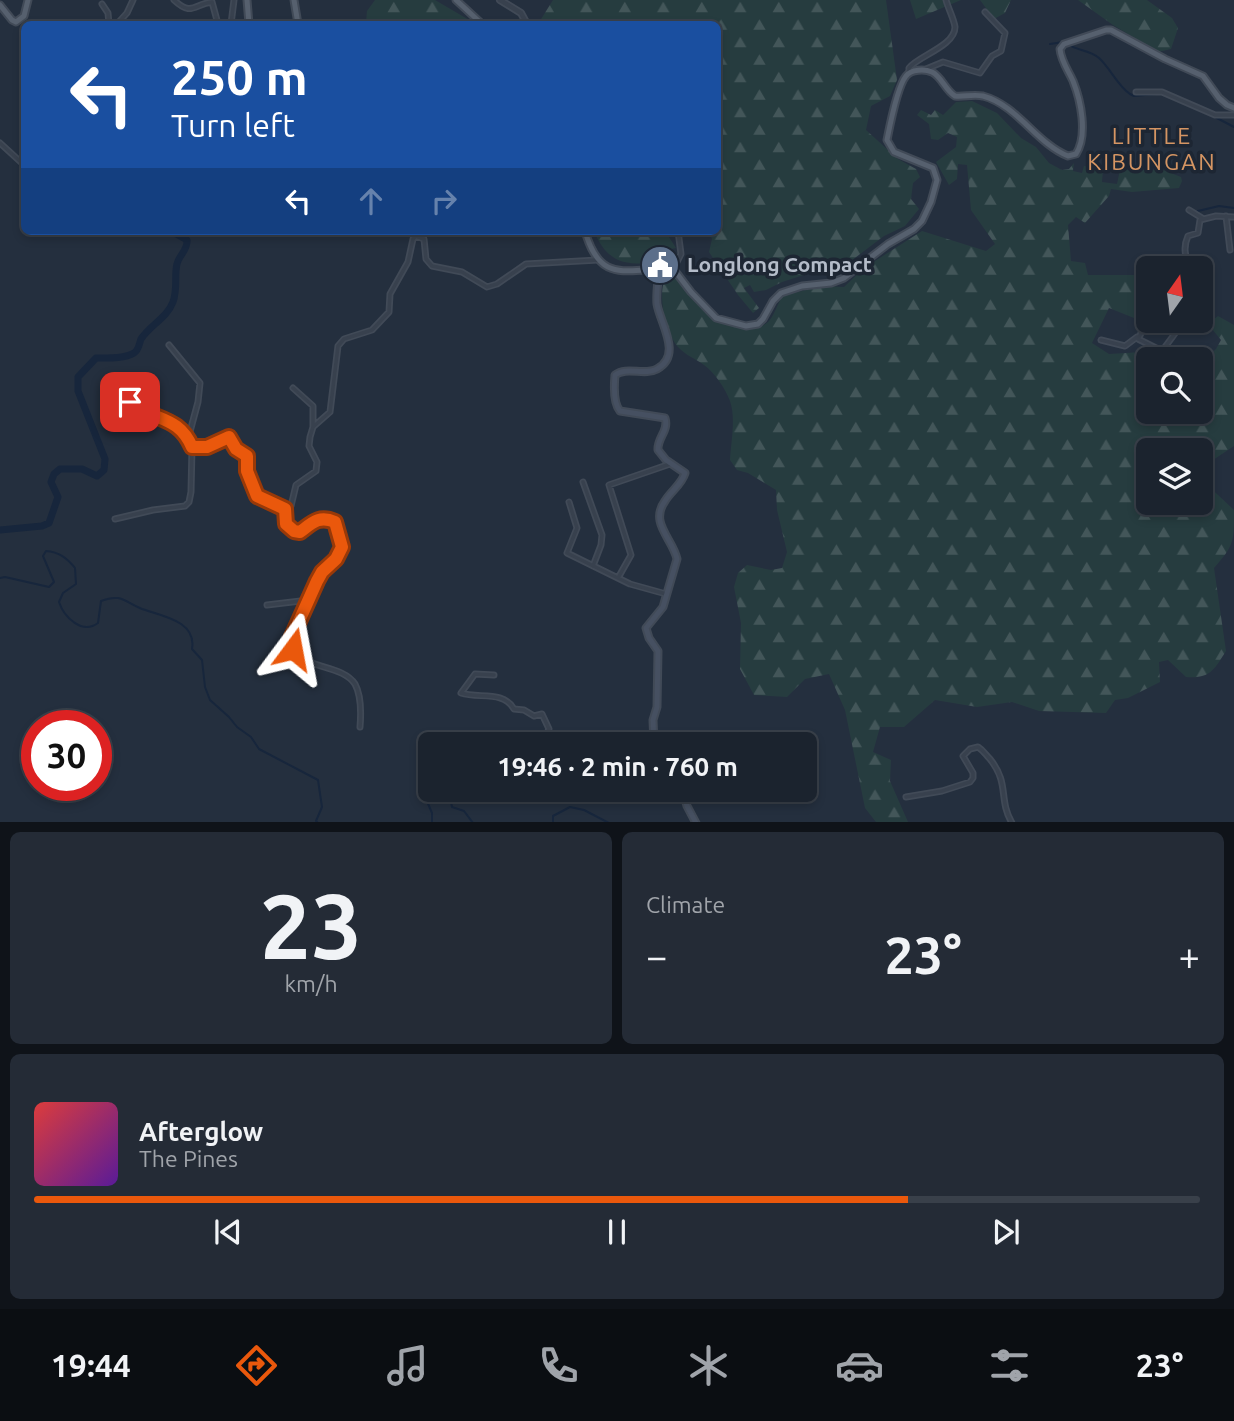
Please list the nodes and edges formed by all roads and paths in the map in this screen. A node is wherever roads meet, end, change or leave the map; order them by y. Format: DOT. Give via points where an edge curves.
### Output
graph roads {
  1 [pos="28,0"];
  2 [pos="133,0"];
  3 [pos="174,0"];
  4 [pos="234,0"];
  5 [pos="294,0"];
  6 [pos="456,0"];
  7 [pos="500,0"];
  8 [pos="946,0"];
  9 [pos="246,2"];
  10 [pos="102,4"];
  11 [pos="0,5"];
  12 [pos="985,12"];
  13 [pos="109,21"];
  14 [pos="120,21"];
  15 [pos="217,21"];
  16 [pos="232,21"];
  17 [pos="248,21"];
  18 [pos="298,21"];
  19 [pos="479,21"];
  20 [pos="525,21"];
  21 [pos="924,71"];
  22 [pos="910,73"];
  23 [pos="1136,92"];
  24 [pos="1234,108"];
  25 [pos="1234,115"];
  26 [pos="0,144"];
  27 [pos="21,162"];
  28 [pos="1189,210"];
  29 [pos="1226,216"];
  30 [pos="1234,217"];
  31 [pos="1202,218"];
  32 [pos="586,235"];
  33 [pos="679,235"];
  34 [pos="1230,250"];
  35 [pos="1186,256"];
  36 [pos="598,260"];
  37 [pos="673,270"];
  38 [pos="659,271"];
  39 [pos="1140,333"];
  40 [pos="1176,333"];
  41 [pos="1138,337"];
  42 [pos="1101,340"];
  43 [pos="169,345"];
  44 [pos="293,388"];
  45 [pos="130,402"];
  46 [pos="313,427"];
  47 [pos="188,439"];
  48 [pos="192,447"];
  49 [pos="670,464"];
  50 [pos="583,482"];
  51 [pos="569,502"];
  52 [pos="285,509"];
  53 [pos="115,519"];
  54 [pos="593,566"];
  55 [pos="618,578"];
  56 [pos="666,594"];
  57 [pos="309,600"];
  58 [pos="267,605"];
  59 [pos="494,676"];
  60 [pos="360,727"];
  61 [pos="548,732"];
  62 [pos="654,732"];
  63 [pos="906,796"];
  64 [pos="686,802"];
  65 [pos="696,822"];
  66 [pos="1012,822"];
  1 -- 11 [label="main road" via="24,16 16,22"];
  2 -- 14 [label="street"];
  3 -- 15 [label="street" via="194,10 212,2"];
  4 -- 16 [label="street"];
  5 -- 18 [label="main road"];
  6 -- 19 [label="main road"];
  7 -- 20 [label="street"];
  8 -- 22 [label="street" via="954,32 941,47 913,63"];
  9 -- 17 [label="main road"];
  10 -- 13 [label="street"];
  12 -- 21 [label="street" via="1005,33 1001,51 984,70 980,73 943,62"];
  21 -- 22 [label="main road"];
  21 -- 24 [label="main road" via="937,76 955,96 981,96 1004,106 1068,156 1076,154 1079,147 1081,121 1074,83 1060,49 1106,30 1203,76 1219,98"];
  22 -- 37 [label="main road" via="887,140 894,152 936,172 931,202 914,229 836,282 777,295 763,319 751,326 716,318"];
  23 -- 25 [label="street" via="1162,92 1215,115"];
  26 -- 27 [label="street"];
  28 -- 31 [label="street"];
  29 -- 30 [label="street"];
  29 -- 31 [label="street"];
  29 -- 34 [label="street"];
  31 -- 35 [label="street" via="1198,233 1188,236 1184,245"];
  32 -- 36 [label="main road"];
  33 -- 37 [label="street" via="681,254"];
  36 -- 38 [label="main road" via="619,271"];
  36 -- 46 [label="street" via="526,264 487,287 462,272 432,267 426,259 424,239 416,236 390,294 389,312 372,330 340,344 330,412"];
  37 -- 38 [label="main road"];
  38 -- 49 [label="main road" via="657,305 670,345 666,360 654,370 619,372 614,384 620,411 665,418 657,450"];
  39 -- 41 [label="street"];
  40 -- 41 [label="street" via="1163,351"];
  41 -- 42 [label="street" via="1125,346"];
  43 -- 47 [label="street" via="200,383"];
  44 -- 46 [label="street" via="313,406"];
  45 -- 47 [label="street" via="181,428"];
  46 -- 52 [label="street" via="309,442 316,471 296,485 292,504"];
  47 -- 48 [label="street"];
  48 -- 52 [label="street" via="207,447 229,437 247,456 249,478 259,499"];
  48 -- 53 [label="street" via="187,505"];
  49 -- 55 [label="street" via="609,485 631,555"];
  49 -- 56 [label="main road" via="685,473 660,510 662,529 677,557"];
  50 -- 54 [label="street" via="602,536"];
  51 -- 54 [label="street" via="577,528 567,553"];
  52 -- 57 [label="street" via="286,524 297,532 316,520 336,524 342,547 322,572"];
  54 -- 55 [label="street"];
  55 -- 56 [label="street"];
  56 -- 62 [label="main road" via="663,607 646,629 658,651"];
  57 -- 58 [label="street"];
  57 -- 60 [label="street" via="291,645 302,658 354,683"];
  59 -- 61 [label="street" via="475,674 461,693 496,696 508,700 514,709 542,714"];
  63 -- 66 [label="street" via="970,782 972,773 963,756 978,747 1001,775"];
  64 -- 65 [label="main road"];
}
